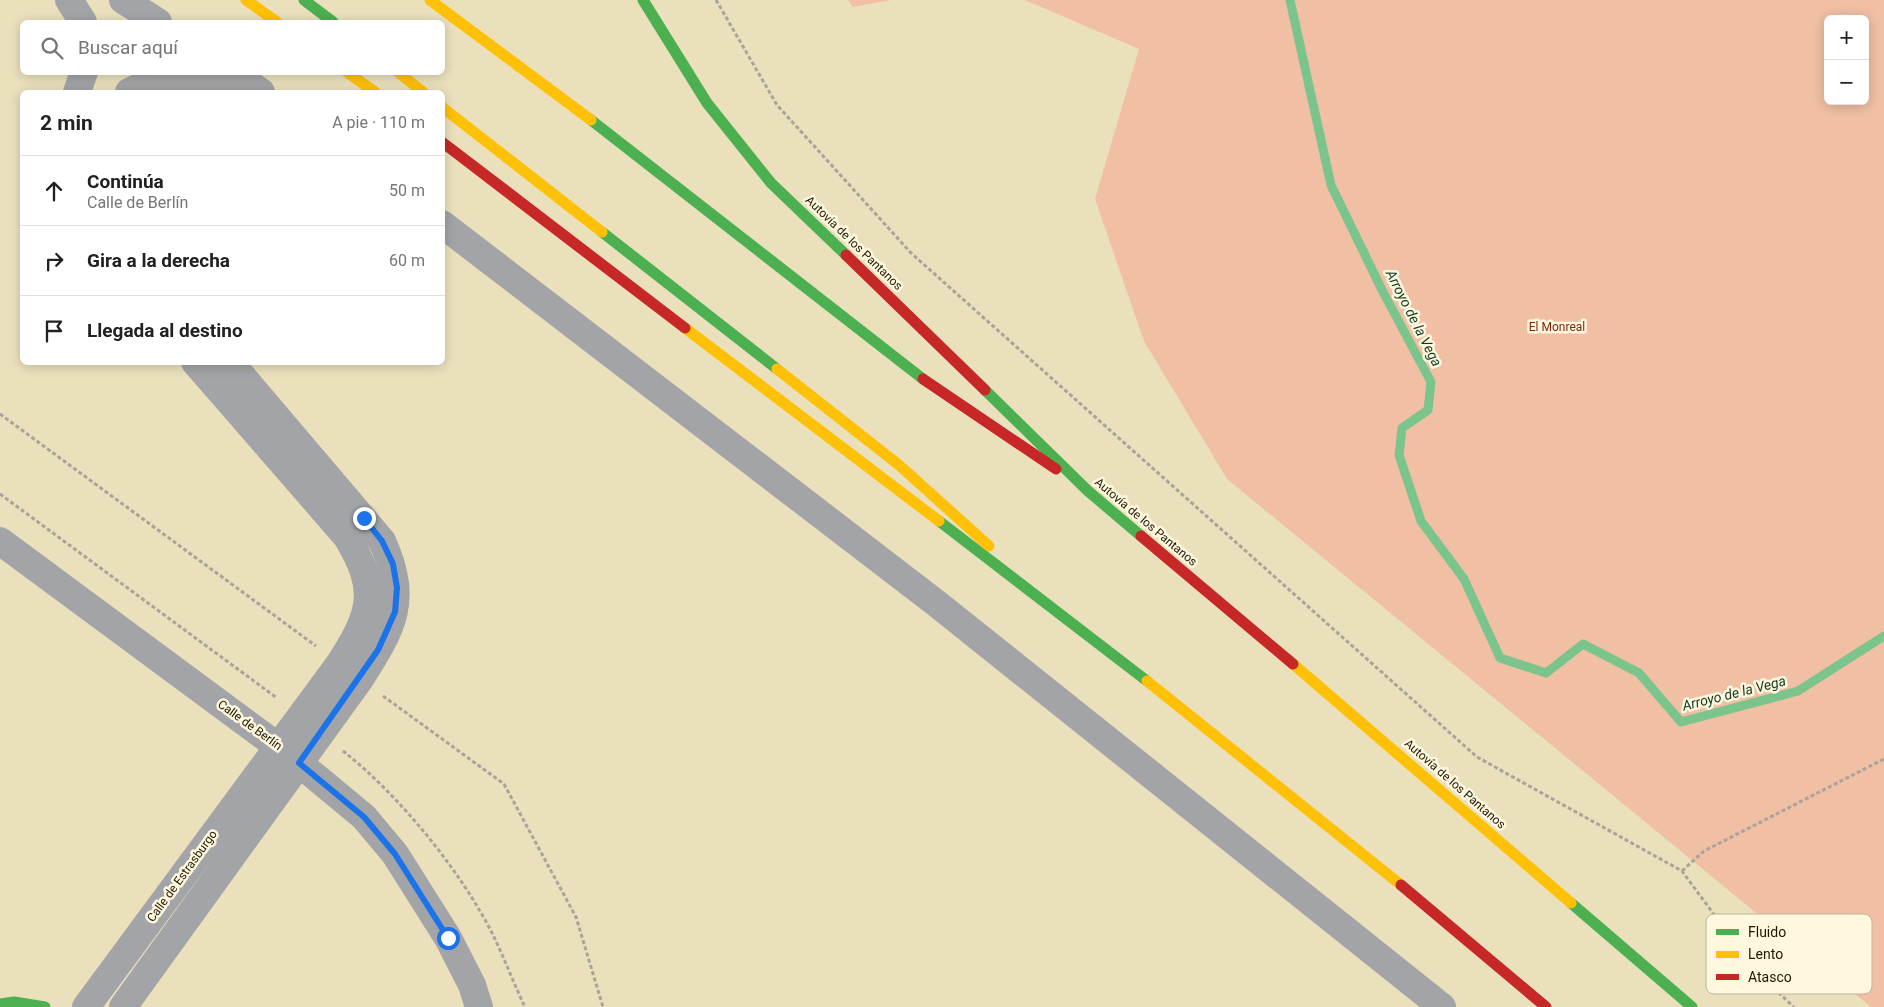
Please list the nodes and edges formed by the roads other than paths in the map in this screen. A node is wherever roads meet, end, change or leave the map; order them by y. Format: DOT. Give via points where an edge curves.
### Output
graph roads {
  1 [pos="69,0"];
  2 [pos="124,0"];
  3 [pos="246,0"];
  4 [pos="304,0"];
  5 [pos="430,0"];
  6 [pos="643,0"];
  7 [pos="81,20"];
  8 [pos="155,20"];
  9 [pos="275,20"];
  10 [pos="330,20"];
  11 [pos="83,75"];
  12 [pos="236,75"];
  13 [pos="351,75"];
  14 [pos="402,75"];
  15 [pos="78,90"];
  16 [pos="133,90"];
  17 [pos="221,90"];
  18 [pos="258,90"];
  19 [pos="372,90"];
  20 [pos="420,90"];
  21 [pos="445,110"];
  22 [pos="445,144"];
  23 [pos="445,226"];
  24 [pos="198,365"];
  25 [pos="233,365"];
  26 [pos="1088,492"];
  27 [pos="0,541"];
  28 [pos="1091,637"];
  29 [pos="277,746"];
  30 [pos="299,763"];
  31 [pos="0,1004"];
  32 [pos="45,1007"];
  33 [pos="86,1007"];
  34 [pos="123,1007"];
  35 [pos="479,1007"];
  36 [pos="1442,1007"];
  37 [pos="1546,1007"];
  38 [pos="1692,1007"];
  1 -- 7 [label="street"];
  2 -- 8 [label="street"];
  3 -- 9 [label="main road"];
  4 -- 10 [label="main road"];
  5 -- 26 [label="main road" via="659,170 922,378"];
  6 -- 26 [label="main road, Autovía de los Pantanos" via="707,103 771,183"];
  11 -- 15 [label="street"];
  12 -- 18 [label="street"];
  13 -- 19 [label="main road"];
  14 -- 20 [label="main road"];
  16 -- 17 [label="street" via="173,79 201,81"];
  21 -- 28 [label="main road" via="899,465"];
  22 -- 28 [label="main road"];
  23 -- 36 [label="street" via="936,603"];
  24 -- 29 [label="street, Calle de Estrasburgo" via="347,537 367,580 366,612 356,639"];
  25 -- 30 [label="street" via="382,541 397,588 395,612 387,634"];
  26 -- 38 [label="main road, Autovía de los Pantanos" via="1322,688"];
  27 -- 29 [label="street, Calle de Berlín"];
  28 -- 37 [label="main road" via="1342,836"];
  29 -- 30 [label="street, Calle de Berlín"];
  29 -- 33 [label="street, Calle de Estrasburgo"];
  30 -- 34 [label="street"];
  30 -- 35 [label="street, Calle de Berlín" via="364,817 395,854 448,938 472,985"];
  31 -- 32 [label="main road" via="14,1002"];
}
